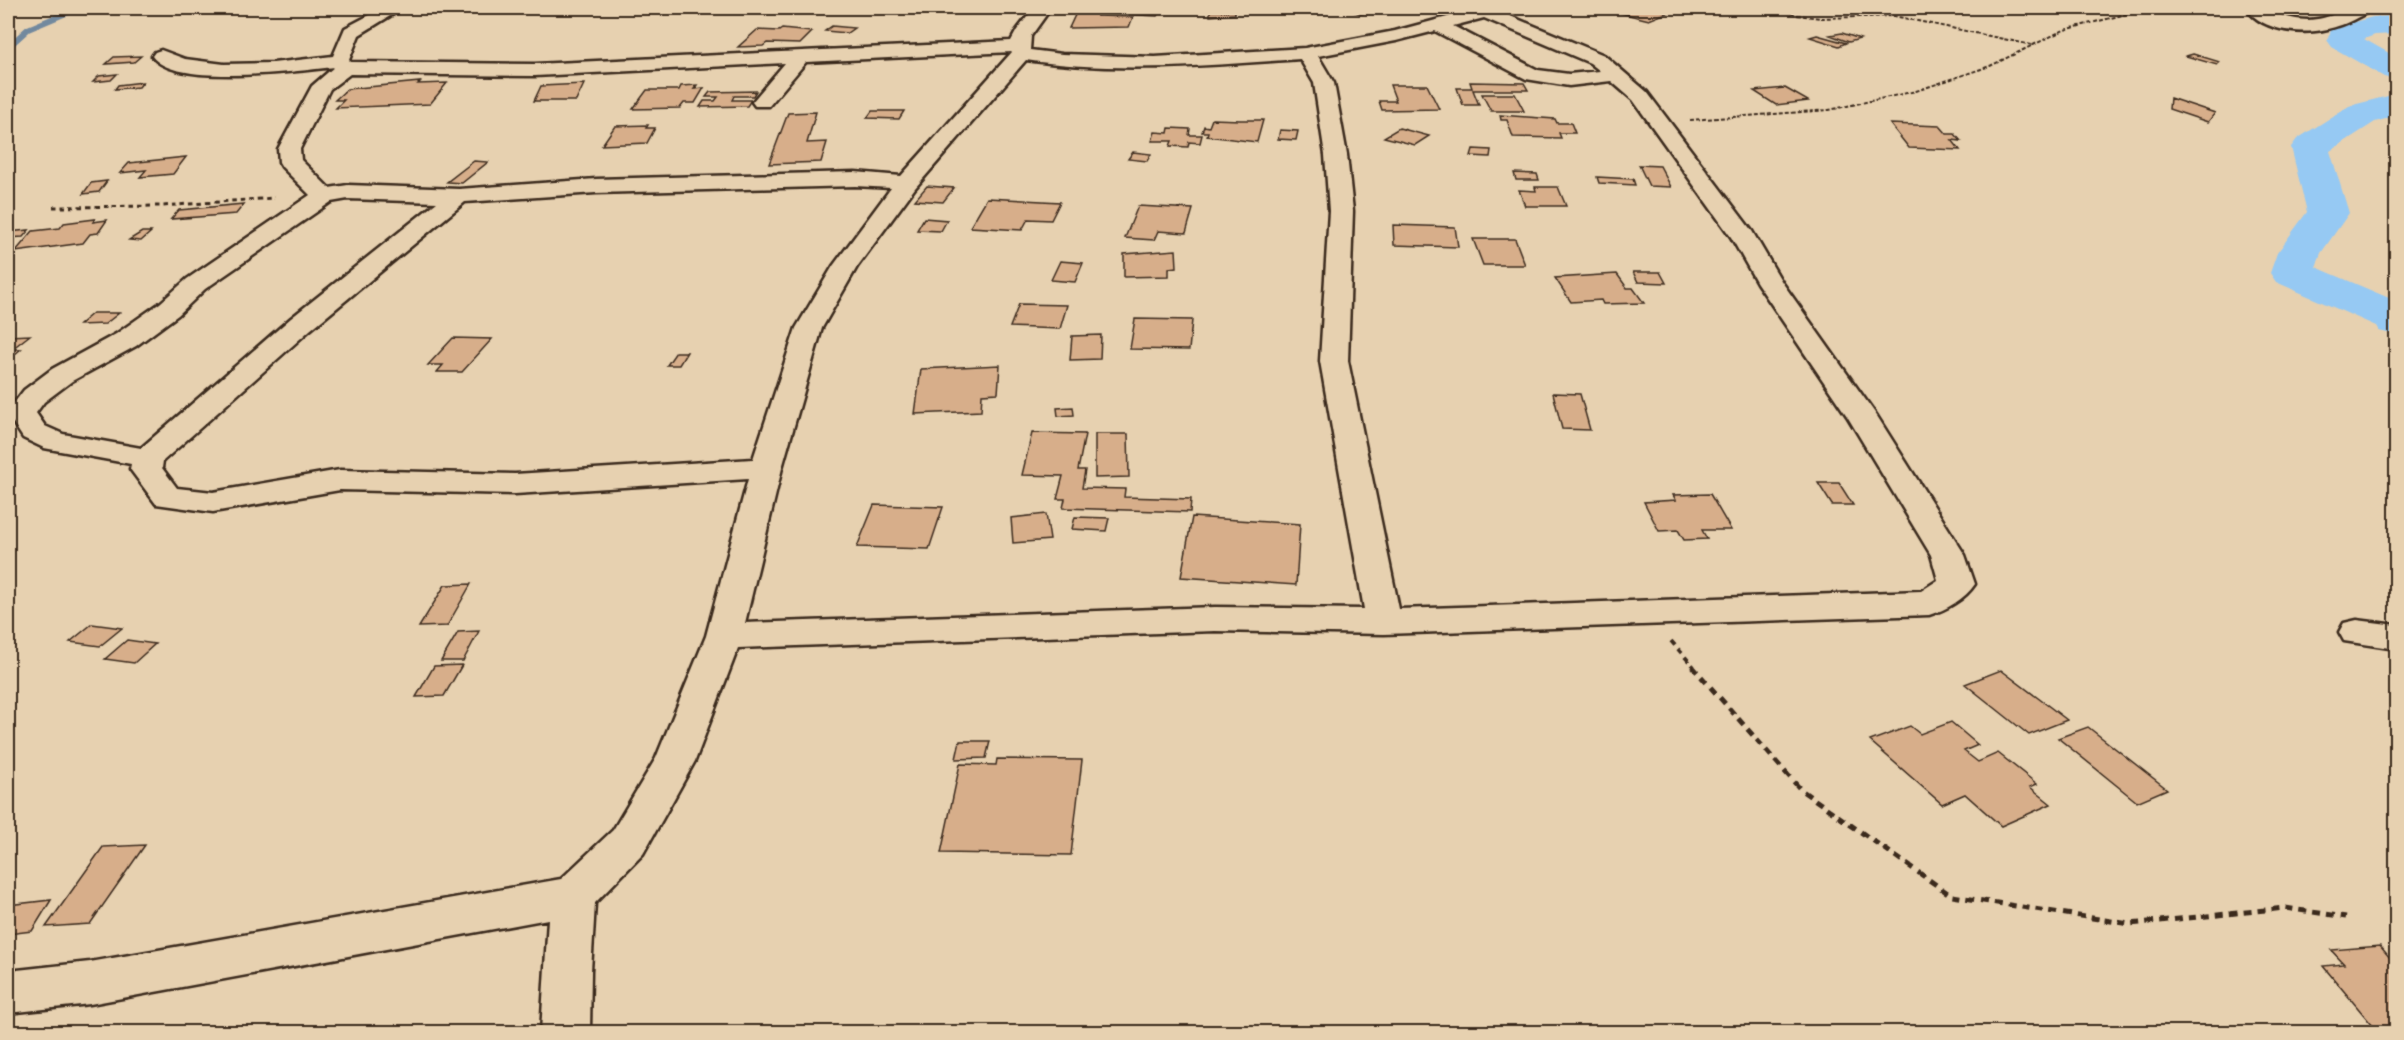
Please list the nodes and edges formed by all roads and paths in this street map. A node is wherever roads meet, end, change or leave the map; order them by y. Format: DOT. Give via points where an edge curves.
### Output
graph roads {
  1 [pos="396,8"];
  2 [pos="1043,8"];
  3 [pos="1774,8"];
  4 [pos="2149,8"];
  5 [pos="2254,8"];
  6 [pos="2362,8"];
  7 [pos="1493,10"];
  8 [pos="1437,25"];
  9 [pos="2033,45"];
  10 [pos="1021,50"];
  11 [pos="1305,53"];
  12 [pos="161,56"];
  13 [pos="800,57"];
  14 [pos="343,64"];
  15 [pos="1617,75"];
  16 [pos="762,102"];
  17 [pos="1659,120"];
  18 [pos="908,183"];
  19 [pos="459,196"];
  20 [pos="316,201"];
  21 [pos="53,207"];
  22 [pos="148,458"];
  23 [pos="766,468"];
  24 [pos="1645,611"];
  25 [pos="1384,622"];
  26 [pos="2357,632"];
  27 [pos="724,636"];
  28 [pos="2397,637"];
  29 [pos="573,896"];
  30 [pos="2346,917"];
  31 [pos="8,992"];
  32 [pos="566,1032"];
  1 -- 14 [label="street" via="351,32"];
  2 -- 10 [label="street" via="1023,33"];
  3 -- 9 [label="path" via="1821,18 1894,16"];
  4 -- 9 [label="path" via="2064,30"];
  5 -- 6 [label="street" via="2268,19 2308,26 2330,24"];
  7 -- 8 [label="street"];
  7 -- 15 [label="street" via="1597,59"];
  8 -- 11 [label="street"];
  8 -- 15 [label="street" via="1533,75 1569,80"];
  9 -- 17 [label="path" via="1990,66 1916,91 1829,110"];
  10 -- 11 [label="street" via="1062,60 1155,63"];
  10 -- 13 [label="street"];
  10 -- 18 [label="street"];
  11 -- 25 [label="street" via="1324,83 1336,155 1341,211 1334,361"];
  12 -- 14 [label="street" via="195,68"];
  13 -- 14 [label="street" via="535,70"];
  13 -- 16 [label="street"];
  14 -- 20 [label="street" via="322,86 289,148 290,162"];
  15 -- 17 [label="street"];
  17 -- 24 [label="street" via="1743,236 1770,283 1862,416 1948,555 1958,584 1929,603"];
  18 -- 19 [label="street" via="855,179 596,186"];
  18 -- 23 [label="street" via="845,266 809,328"];
  19 -- 20 [label="street" via="348,192"];
  19 -- 22 [label="street" via="252,363"];
  20 -- 21 [label="path" via="249,198 162,206"];
  20 -- 22 [label="street" via="196,284 126,340 62,375 34,396 21,413 34,432 55,441"];
  22 -- 23 [label="street" via="146,470 167,497 213,502 340,480 515,484"];
  23 -- 27 [label="street"];
  24 -- 25 [label="street"];
  24 -- 30 [label="path" via="1801,790 1952,896 2130,924 2285,908"];
  25 -- 27 [label="street" via="1215,619"];
  26 -- 28 [label="street"];
  27 -- 29 [label="street" via="669,771 628,842"];
  29 -- 31 [label="street" via="90,983"];
  29 -- 32 [label="street"];
}
